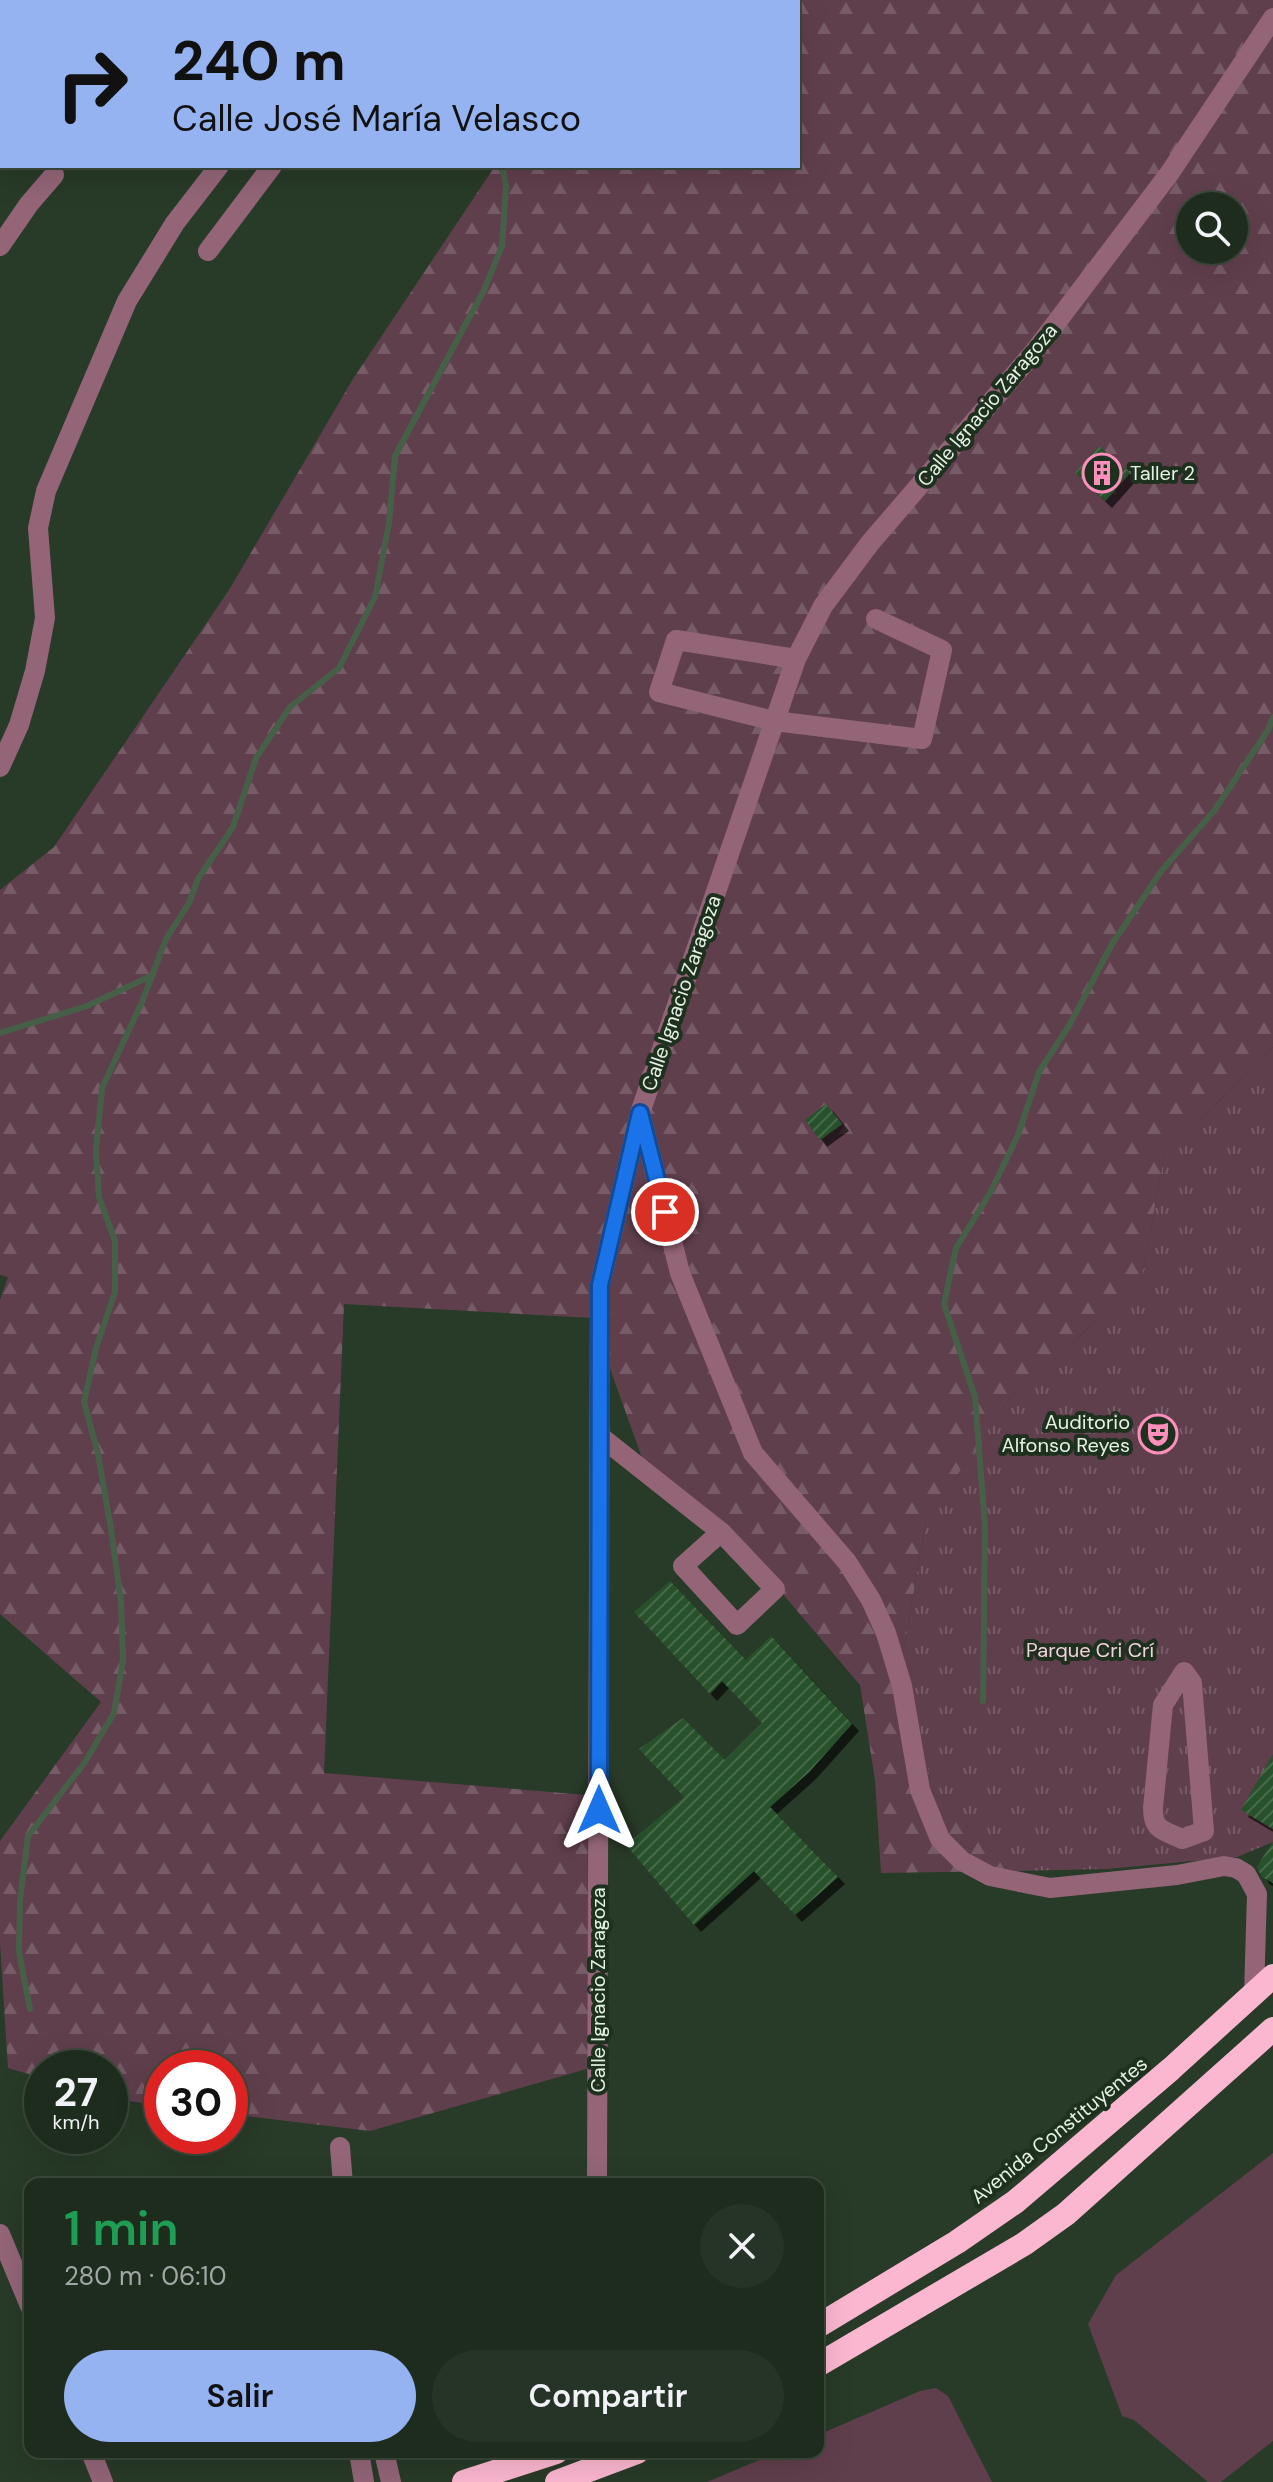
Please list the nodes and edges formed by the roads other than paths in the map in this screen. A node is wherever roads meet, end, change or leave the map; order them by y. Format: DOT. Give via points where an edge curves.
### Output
graph roads {
  1 [pos="1273,18"];
  2 [pos="217,168"];
  3 [pos="270,168"];
  4 [pos="54,175"];
  5 [pos="0,246"];
  6 [pos="208,251"];
  7 [pos="876,619"];
  8 [pos="796,659"];
  9 [pos="774,721"];
  10 [pos="0,767"];
  11 [pos="640,1113"];
  12 [pos="601,1437"];
  13 [pos="721,1532"];
  14 [pos="1182,1839"];
  15 [pos="1177,1875"];
  16 [pos="1273,1976"];
  17 [pos="1254,1994"];
  18 [pos="1273,2029"];
  19 [pos="340,2147"];
  20 [pos="343,2178"];
  21 [pos="597,2178"];
  22 [pos="0,2234"];
  23 [pos="24,2292"];
  24 [pos="824,2322"];
  25 [pos="824,2361"];
  26 [pos="93,2458"];
  27 [pos="360,2458"];
  28 [pos="385,2458"];
  29 [pos="538,2458"];
  30 [pos="621,2458"];
  31 [pos="103,2482"];
  32 [pos="364,2482"];
  33 [pos="391,2482"];
  34 [pos="464,2482"];
  35 [pos="557,2482"];
  1 -- 8 [label="street, Calle Ignacio Zaragoza" via="1169,174 1044,339 823,606"];
  2 -- 10 [label="street" via="175,223 127,301 46,491 38,528 45,618 19,725"];
  3 -- 6 [label="street"];
  4 -- 5 [label="street"];
  7 -- 9 [label="street" via="942,650 922,739"];
  8 -- 9 [label="street, Calle Ignacio Zaragoza"];
  8 -- 9 [label="street" via="676,640 659,692"];
  9 -- 11 [label="street, Calle Ignacio Zaragoza"];
  11 -- 12 [label="street, Calle Ignacio Zaragoza" via="600,1285"];
  11 -- 15 [label="street" via="680,1273 753,1453 847,1562 886,1633 902,1686 920,1790 940,1839 962,1861 990,1876 1050,1888"];
  12 -- 13 [label="street"];
  12 -- 21 [label="street, Calle Ignacio Zaragoza"];
  13 -- 13 [label="street" via="775,1589 737,1625 683,1566"];
  14 -- 14 [label="street" via="1204,1831 1192,1683 1184,1672 1163,1705 1153,1808 1158,1828"];
  14 -- 15 [label="street"];
  15 -- 17 [label="street" via="1224,1866 1246,1874 1257,1894"];
  16 -- 17 [label="highway, Avenida Constituyentes"];
  17 -- 24 [label="highway, Avenida Constituyentes" via="1015,2202"];
  18 -- 25 [label="highway" via="1066,2214"];
  19 -- 20 [label="street"];
  22 -- 23 [label="street"];
  26 -- 31 [label="street"];
  27 -- 32 [label="street"];
  28 -- 33 [label="street"];
  29 -- 34 [label="highway"];
  30 -- 35 [label="highway"];
}
